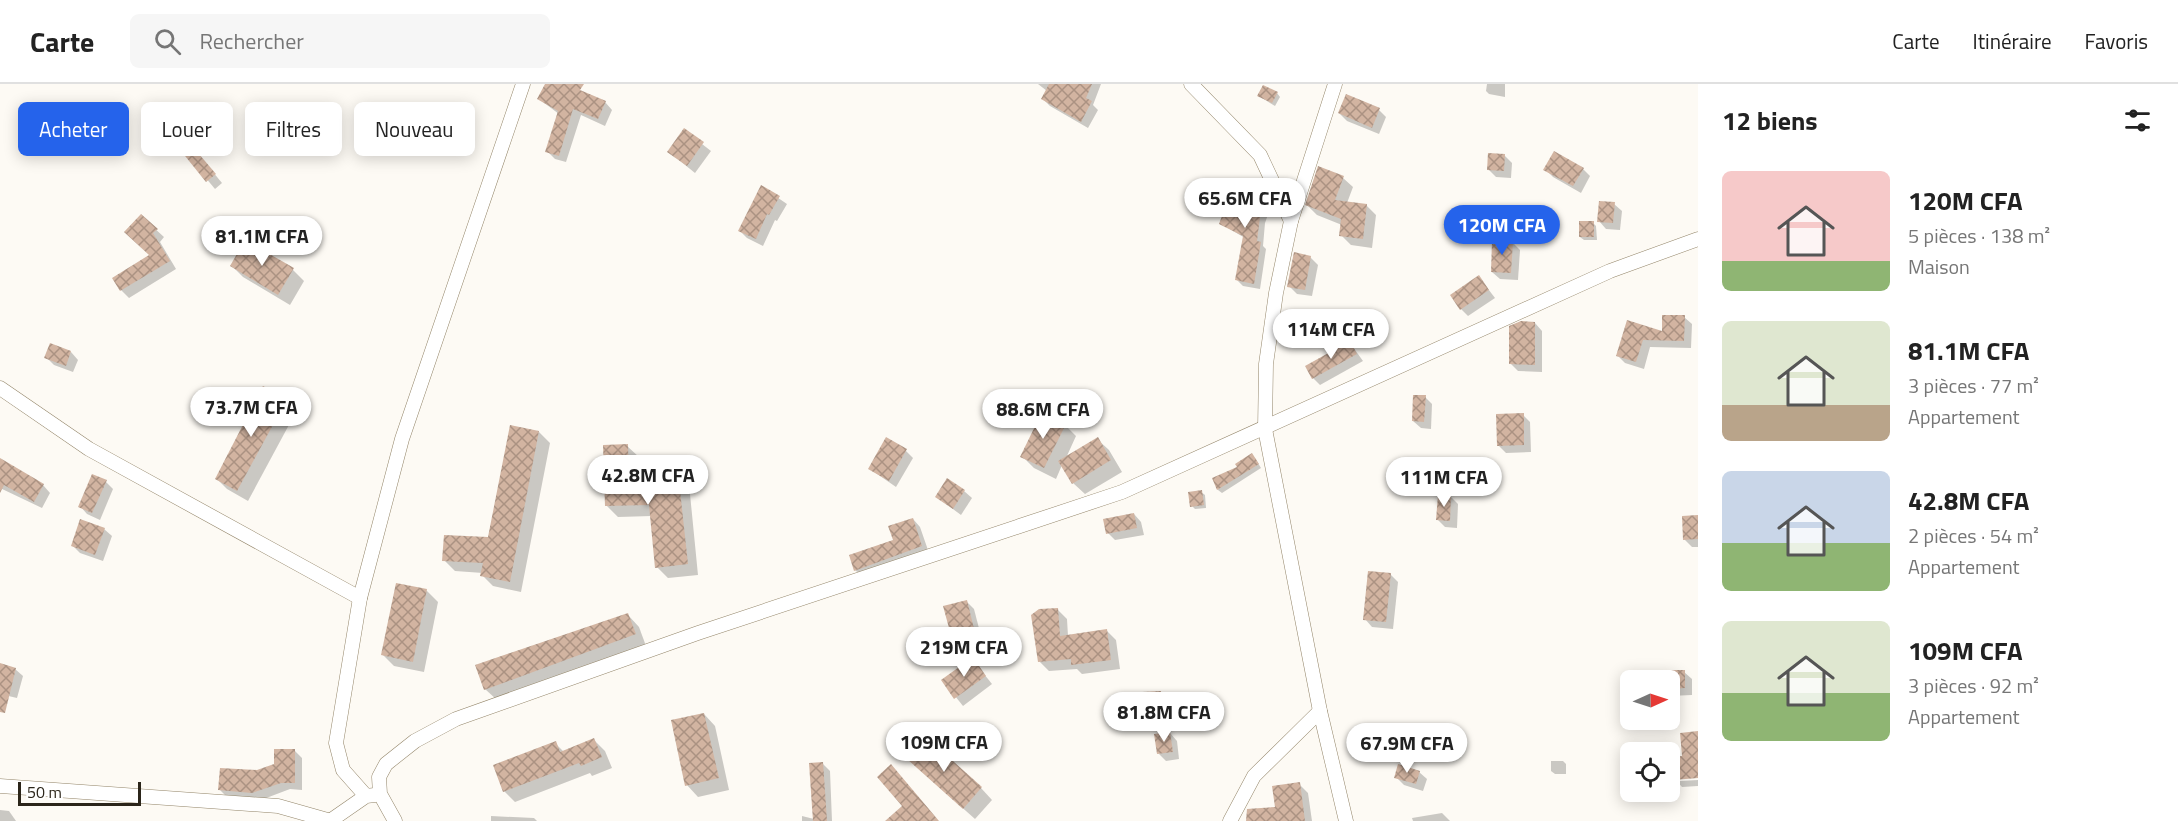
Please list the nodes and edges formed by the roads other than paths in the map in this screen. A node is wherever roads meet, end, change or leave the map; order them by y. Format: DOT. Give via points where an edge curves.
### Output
graph roads {
  1 [pos="523,84"];
  2 [pos="1191,84"];
  3 [pos="1335,84"];
  4 [pos="1291,221"];
  5 [pos="1698,238"];
  6 [pos="0,388"];
  7 [pos="1264,429"];
  8 [pos="360,598"];
  9 [pos="1320,711"];
  10 [pos="0,786"];
  11 [pos="373,795"];
  12 [pos="330,821"];
  13 [pos="394,821"];
  14 [pos="1230,821"];
  15 [pos="1346,821"];
  1 -- 8 [label="street" via="402,439"];
  2 -- 4 [label="street" via="1260,155"];
  3 -- 4 [label="street"];
  4 -- 7 [label="street" via="1266,364"];
  5 -- 7 [label="street" via="1610,271"];
  6 -- 8 [label="street" via="89,449"];
  7 -- 9 [label="street"];
  7 -- 11 [label="street" via="1122,492 698,633 456,719 415,741 386,764"];
  8 -- 11 [label="street" via="336,743 343,770"];
  9 -- 14 [label="street" via="1254,776"];
  9 -- 15 [label="street"];
  10 -- 12 [label="street" via="278,806"];
  11 -- 12 [label="street"];
  11 -- 13 [label="street"];
}
